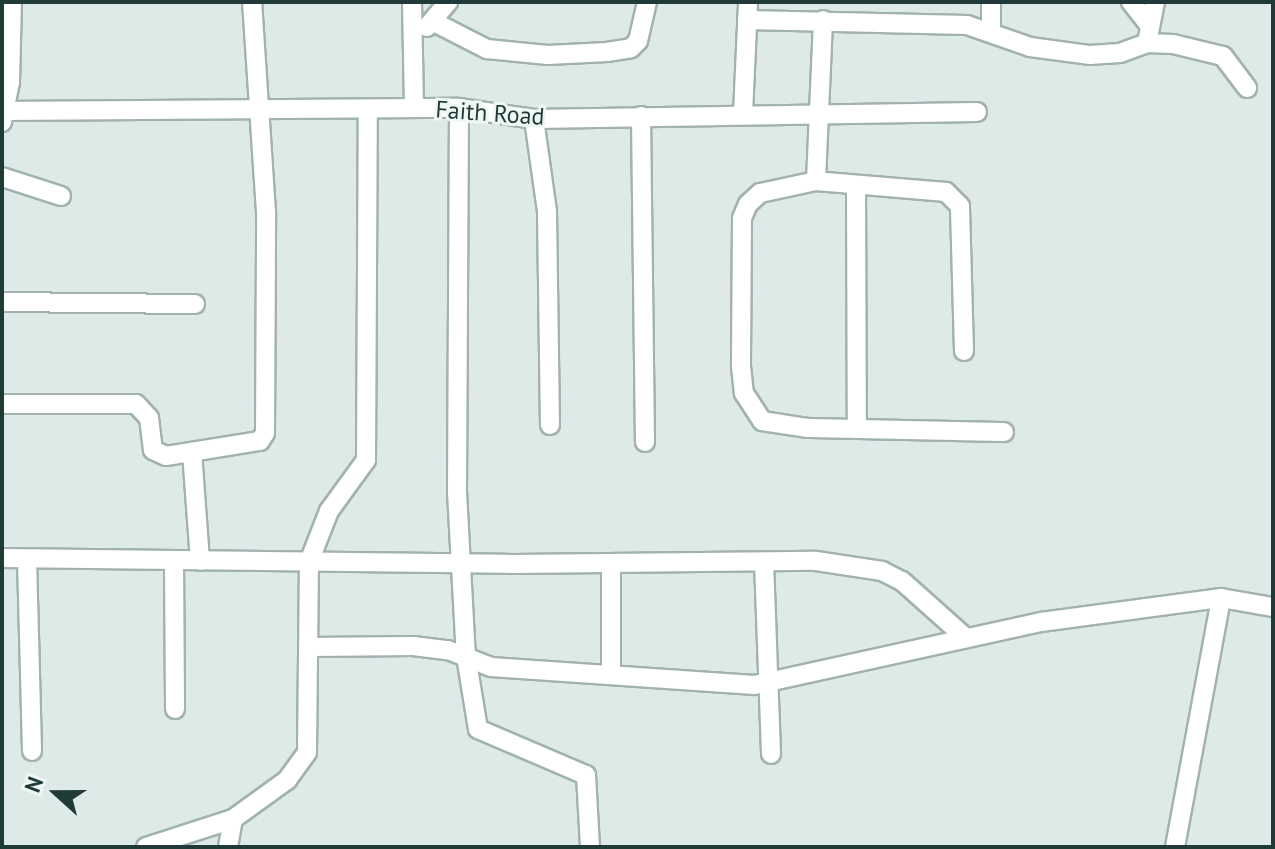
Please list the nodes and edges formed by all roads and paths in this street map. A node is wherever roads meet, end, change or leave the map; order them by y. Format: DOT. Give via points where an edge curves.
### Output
graph roads {
  1 [pos="12,2"];
  2 [pos="252,2"];
  3 [pos="412,2"];
  4 [pos="448,2"];
  5 [pos="647,2"];
  6 [pos="991,2"];
  7 [pos="1131,2"];
  8 [pos="1155,2"];
  9 [pos="748,11"];
  10 [pos="823,20"];
  11 [pos="432,21"];
  12 [pos="991,31"];
  13 [pos="1148,34"];
  14 [pos="414,42"];
  15 [pos="1247,88"];
  16 [pos="414,108"];
  17 [pos="459,108"];
  18 [pos="368,111"];
  19 [pos="260,112"];
  20 [pos="819,112"];
  21 [pos="977,112"];
  22 [pos="3,114"];
  23 [pos="743,114"];
  24 [pos="641,116"];
  25 [pos="534,119"];
  26 [pos="2,177"];
  27 [pos="816,181"];
  28 [pos="856,185"];
  29 [pos="61,196"];
  30 [pos="2,302"];
  31 [pos="195,304"];
  32 [pos="964,351"];
  33 [pos="2,404"];
  34 [pos="550,425"];
  35 [pos="857,429"];
  36 [pos="1004,432"];
  37 [pos="645,442"];
  38 [pos="192,452"];
  39 [pos="2,558"];
  40 [pos="27,559"];
  41 [pos="174,561"];
  42 [pos="200,561"];
  43 [pos="309,562"];
  44 [pos="764,562"];
  45 [pos="461,564"];
  46 [pos="611,564"];
  47 [pos="1221,598"];
  48 [pos="1273,607"];
  49 [pos="966,638"];
  50 [pos="312,647"];
  51 [pos="466,656"];
  52 [pos="611,674"];
  53 [pos="766,684"];
  54 [pos="175,709"];
  55 [pos="32,751"];
  56 [pos="771,754"];
  57 [pos="233,819"];
  58 [pos="146,847"];
  59 [pos="228,847"];
  60 [pos="590,847"];
  61 [pos="1175,847"];
  1 -- 22 [label="street"];
  2 -- 19 [label="street"];
  3 -- 14 [label="street"];
  4 -- 11 [label="street"];
  5 -- 11 [label="street" via="638,41 631,48 607,52 548,55 487,49"];
  6 -- 12 [label="street"];
  7 -- 13 [label="street"];
  8 -- 13 [label="street"];
  9 -- 10 [label="street"];
  9 -- 23 [label="street"];
  10 -- 12 [label="street" via="967,25"];
  10 -- 20 [label="street"];
  11 -- 14 [label="street"];
  12 -- 13 [label="street" via="1030,47 1090,55 1120,53"];
  13 -- 15 [label="street" via="1223,56"];
  14 -- 16 [label="street"];
  16 -- 17 [label="street, Faith Road"];
  16 -- 18 [label="street, Faith Road"];
  17 -- 25 [label="street, Faith Road"];
  17 -- 45 [label="street"];
  18 -- 19 [label="street, Faith Road"];
  18 -- 43 [label="street" via="366,460 329,511"];
  19 -- 22 [label="street, Faith Road"];
  19 -- 38 [label="street" via="265,433 248,447"];
  20 -- 21 [label="street, Faith Road"];
  20 -- 23 [label="street, Faith Road"];
  20 -- 27 [label="street"];
  23 -- 24 [label="street, Faith Road"];
  24 -- 25 [label="street, Faith Road"];
  24 -- 37 [label="street"];
  25 -- 34 [label="street" via="547,212"];
  26 -- 29 [label="street"];
  27 -- 28 [label="street"];
  27 -- 35 [label="street" via="760,193 742,218 744,393 762,421"];
  28 -- 32 [label="street" via="946,192 960,206"];
  28 -- 35 [label="street"];
  30 -- 31 [label="street"];
  33 -- 38 [label="street" via="136,404 149,418 153,450 166,456"];
  35 -- 36 [label="street"];
  38 -- 42 [label="street"];
  39 -- 40 [label="street"];
  40 -- 41 [label="street"];
  40 -- 55 [label="street"];
  41 -- 42 [label="street"];
  41 -- 54 [label="street"];
  42 -- 43 [label="street"];
  43 -- 45 [label="street"];
  43 -- 50 [label="street"];
  44 -- 46 [label="street"];
  44 -- 49 [label="street" via="816,561 882,571 902,581"];
  44 -- 53 [label="street"];
  45 -- 46 [label="street"];
  45 -- 51 [label="street"];
  46 -- 52 [label="street"];
  47 -- 48 [label="street"];
  47 -- 49 [label="street"];
  47 -- 61 [label="street"];
  49 -- 53 [label="street"];
  50 -- 51 [label="street" via="413,646"];
  50 -- 57 [label="street" via="307,752 301,765"];
  51 -- 52 [label="street" via="491,667"];
  51 -- 60 [label="street" via="478,729 586,775"];
  52 -- 53 [label="street" via="719,686"];
  53 -- 56 [label="street"];
  57 -- 58 [label="street"];
  57 -- 59 [label="street"];
}
